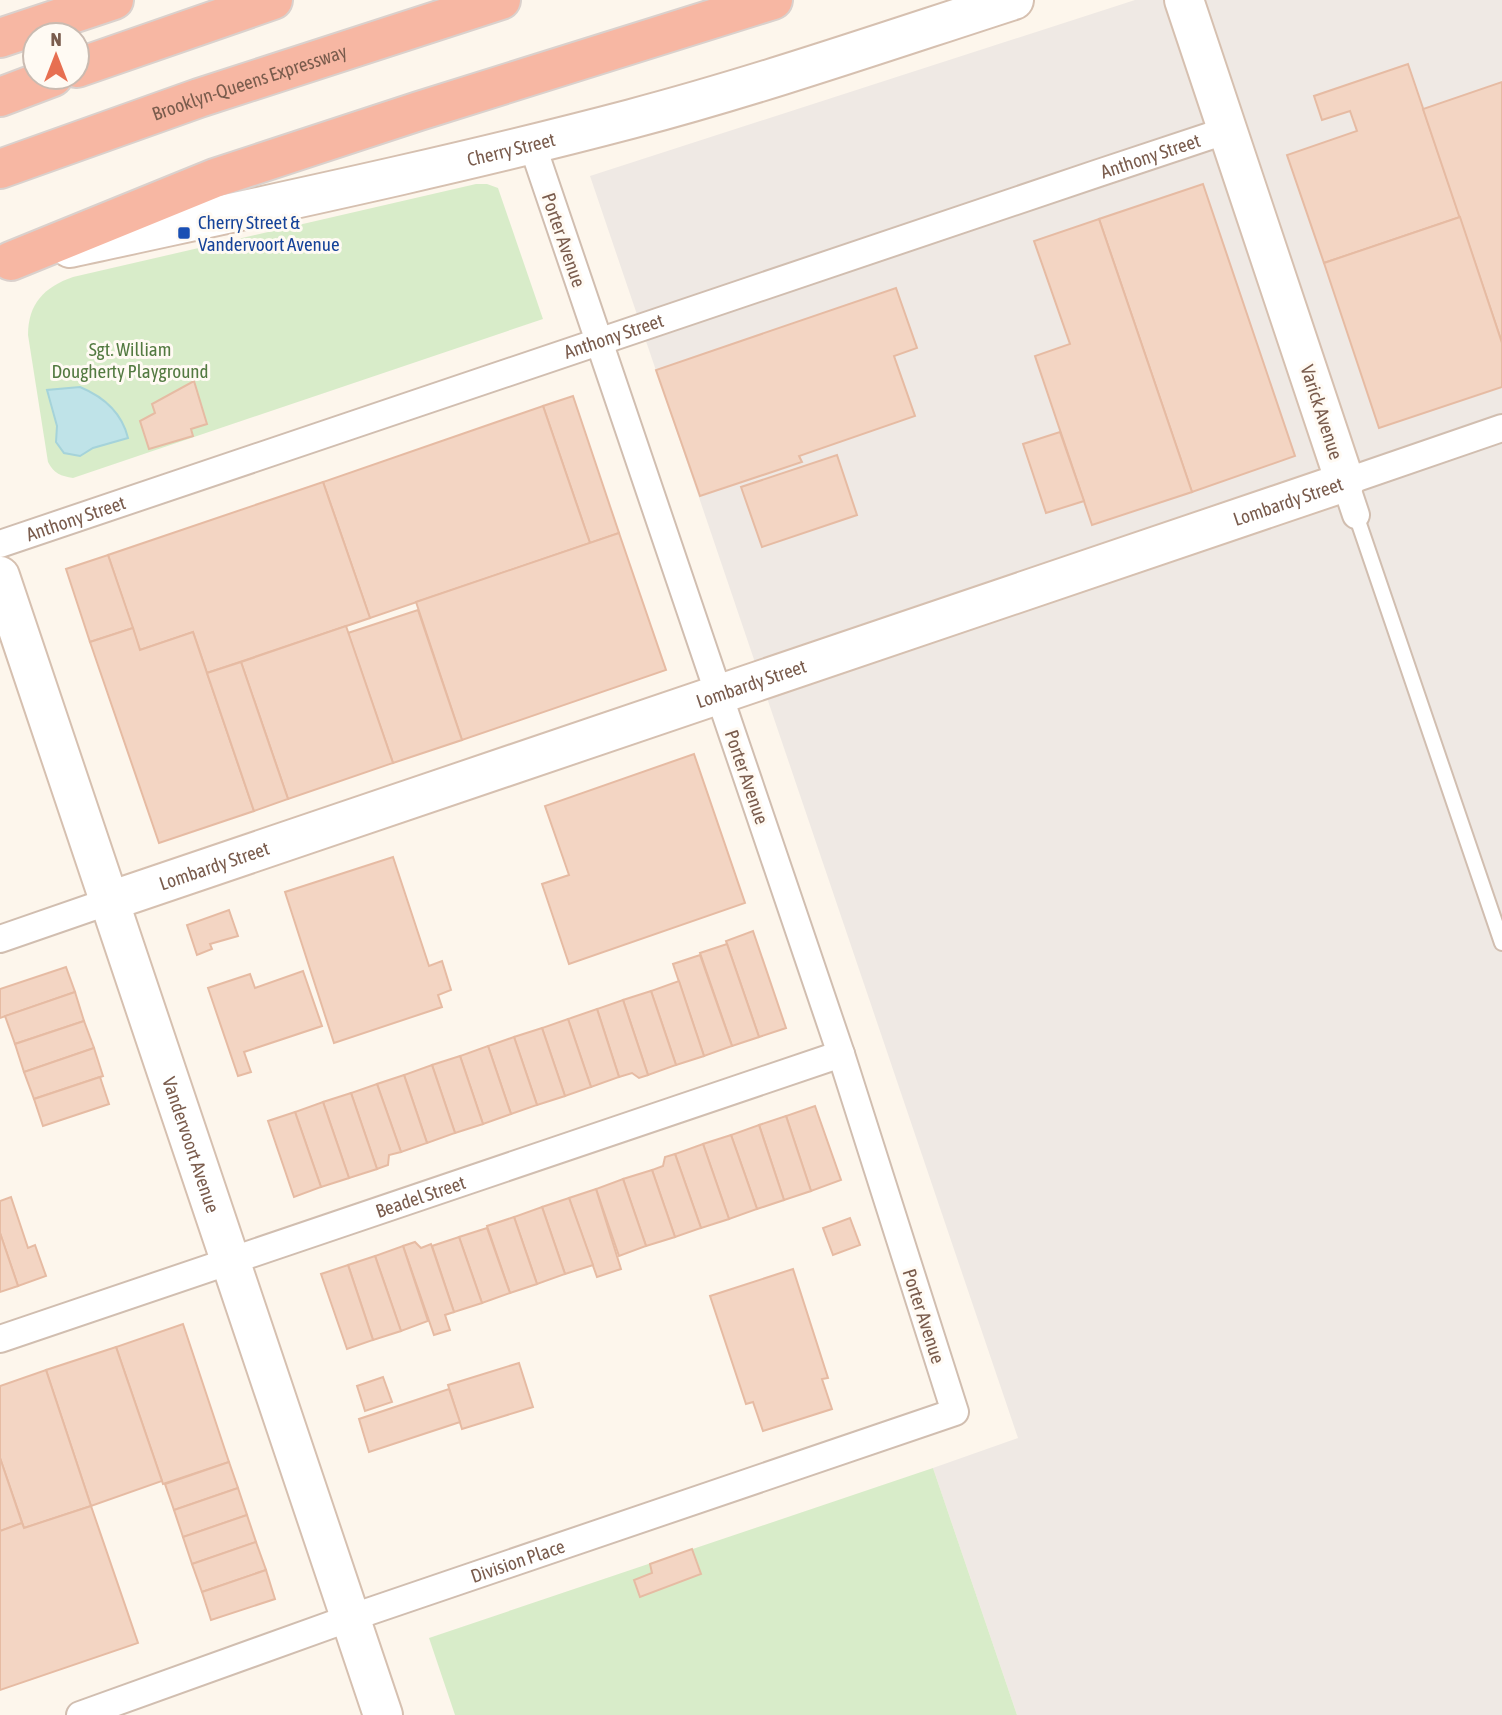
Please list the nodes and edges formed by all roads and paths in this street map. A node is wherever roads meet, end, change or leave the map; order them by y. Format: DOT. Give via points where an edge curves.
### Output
graph roads {
  1 [pos="114,0"];
  2 [pos="273,0"];
  3 [pos="500,0"];
  4 [pos="773,0"];
  5 [pos="1014,0"];
  6 [pos="1184,0"];
  7 [pos="0,38"];
  8 [pos="91,63"];
  9 [pos="21,89"];
  10 [pos="0,97"];
  11 [pos="1228,130"];
  12 [pos="532,144"];
  13 [pos="0,169"];
  14 [pos="5,263"];
  15 [pos="598,340"];
  16 [pos="1502,428"];
  17 [pos="1350,498"];
  18 [pos="0,544"];
  19 [pos="0,576"];
  20 [pos="719,696"];
  21 [pos="110,901"];
  22 [pos="0,939"];
  23 [pos="1502,943"];
  24 [pos="841,1054"];
  25 [pos="231,1260"];
  26 [pos="0,1339"];
  27 [pos="955,1412"];
  28 [pos="350,1618"];
  29 [pos="80,1715"];
  30 [pos="383,1715"];
  1 -- 7 [label="highway"];
  2 -- 8 [label="highway"];
  3 -- 13 [label="highway, Brooklyn-Queens Expressway" via="199,98"];
  4 -- 14 [label="highway" via="215,178"];
  5 -- 12 [label="main road, Cherry Street" via="707,97"];
  6 -- 11 [label="main road, Varick Avenue"];
  9 -- 10 [label="highway"];
  11 -- 15 [label="street, Anthony Street"];
  11 -- 17 [label="main road, Varick Avenue"];
  12 -- 14 [label="main road, Cherry Street"];
  12 -- 15 [label="street, Porter Avenue"];
  15 -- 18 [label="street, Anthony Street"];
  15 -- 20 [label="street, Porter Avenue"];
  16 -- 17 [label="street, Lombardy Street"];
  17 -- 20 [label="main road, Lombardy Street"];
  17 -- 23 [label="lane, Varick Avenue"];
  19 -- 21 [label="main road, Vandervoort Avenue"];
  20 -- 21 [label="main road, Lombardy Street"];
  20 -- 24 [label="street, Porter Avenue"];
  21 -- 22 [label="street, Lombardy Street"];
  21 -- 25 [label="main road, Vandervoort Avenue"];
  24 -- 25 [label="street, Beadel Street"];
  24 -- 27 [label="street, Porter Avenue"];
  25 -- 26 [label="street, Beadel Street"];
  25 -- 28 [label="main road, Vandervoort Avenue"];
  27 -- 28 [label="street, Division Place"];
  28 -- 29 [label="street, Division Place"];
  28 -- 30 [label="main road, Vandervoort Avenue"];
}
